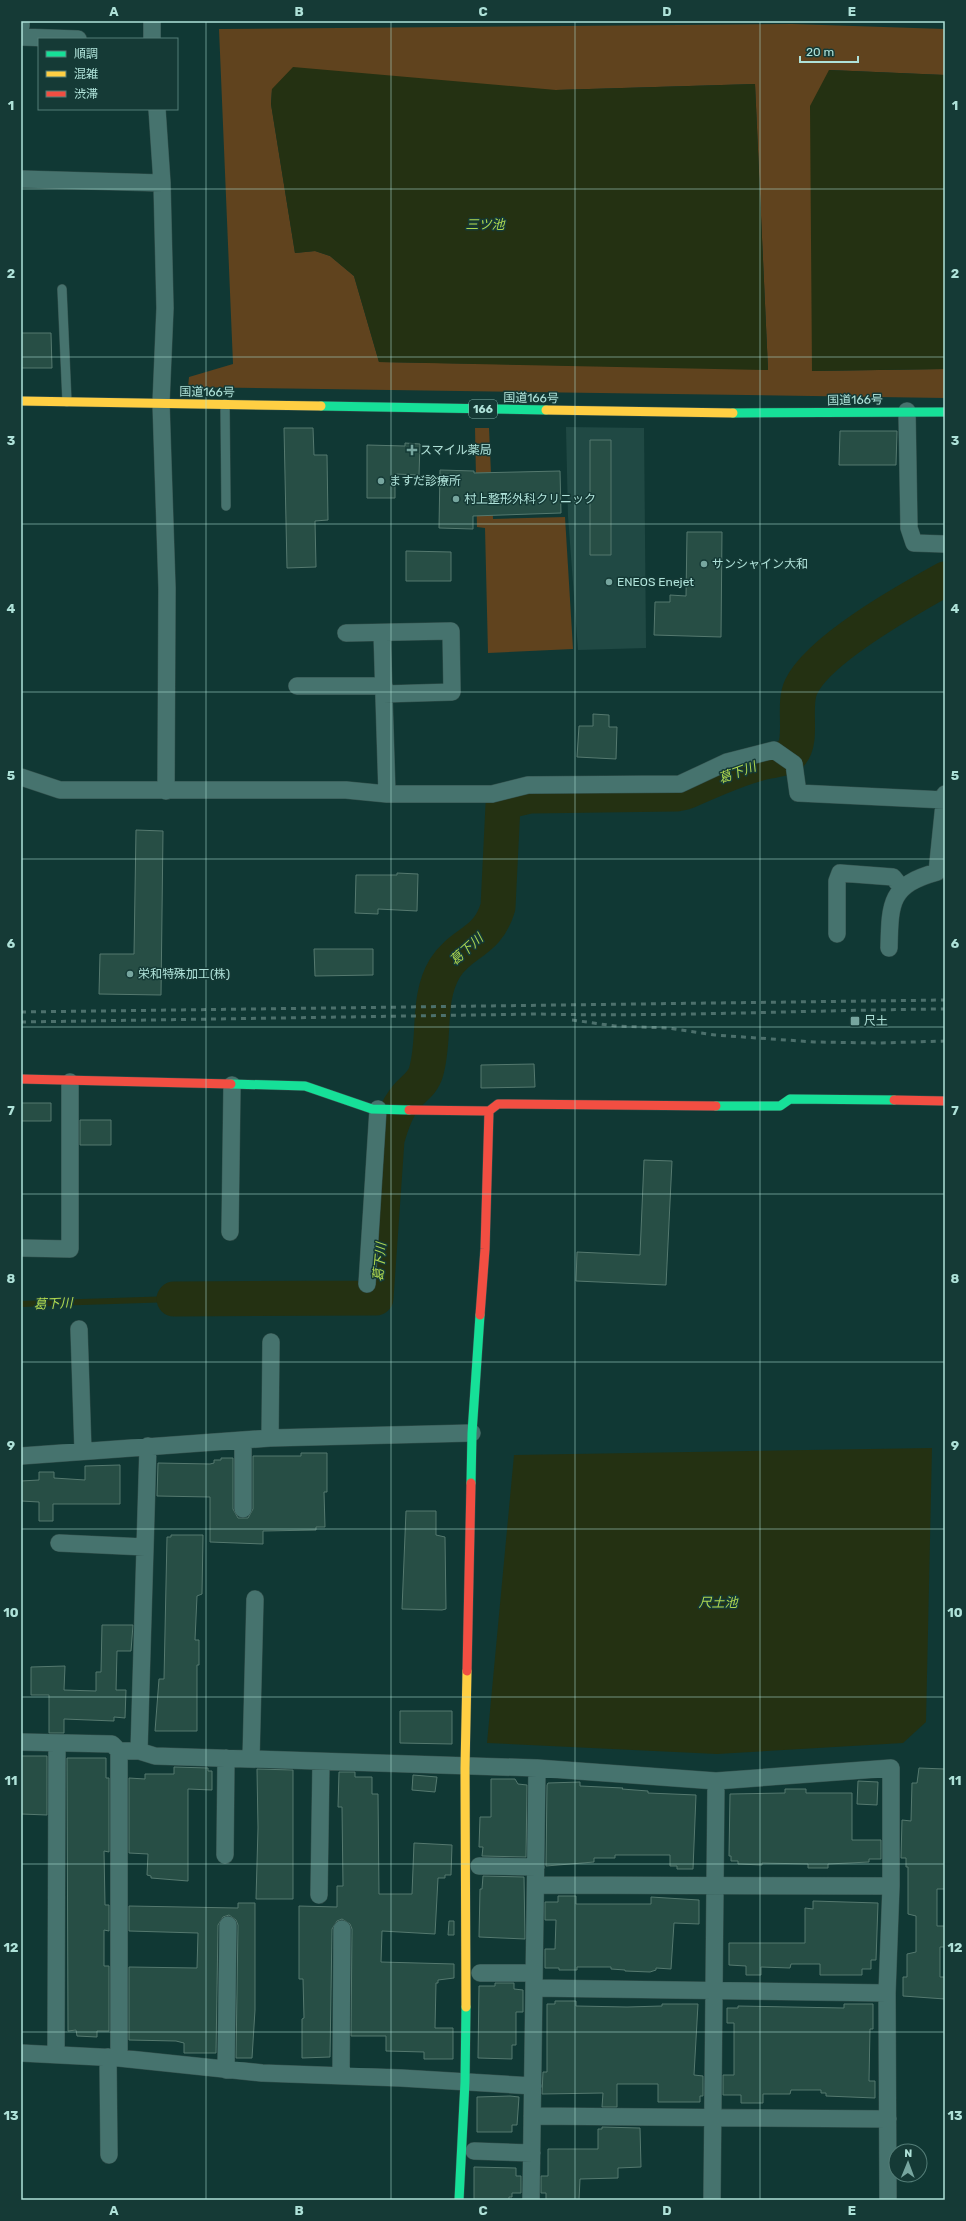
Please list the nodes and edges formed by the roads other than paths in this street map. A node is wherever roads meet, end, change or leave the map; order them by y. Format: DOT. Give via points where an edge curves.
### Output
graph roads {
  1 [pos="21,21"];
  2 [pos="152,21"];
  3 [pos="21,26"];
  4 [pos="21,37"];
  5 [pos="50,38"];
  6 [pos="152,38"];
  7 [pos="157,110"];
  8 [pos="21,179"];
  9 [pos="162,183"];
  10 [pos="62,290"];
  11 [pos="21,401"];
  12 [pos="67,402"];
  13 [pos="161,403"];
  14 [pos="225,404"];
  15 [pos="907,411"];
  16 [pos="945,412"];
  17 [pos="226,506"];
  18 [pos="945,544"];
  19 [pos="382,632"];
  20 [pos="346,633"];
  21 [pos="297,686"];
  22 [pos="384,690"];
  23 [pos="21,777"];
  24 [pos="166,791"];
  25 [pos="387,794"];
  26 [pos="945,798"];
  27 [pos="901,887"];
  28 [pos="837,934"];
  29 [pos="889,948"];
  30 [pos="21,1079"];
  31 [pos="70,1082"];
  32 [pos="232,1085"];
  33 [pos="945,1101"];
  34 [pos="378,1109"];
  35 [pos="489,1111"];
  36 [pos="230,1232"];
  37 [pos="21,1248"];
  38 [pos="367,1284"];
  39 [pos="79,1329"];
  40 [pos="271,1342"];
  41 [pos="472,1433"];
  42 [pos="270,1438"];
  43 [pos="243,1440"];
  44 [pos="148,1446"];
  45 [pos="83,1451"];
  46 [pos="21,1456"];
  47 [pos="243,1509"];
  48 [pos="58,1544"];
  49 [pos="145,1547"];
  50 [pos="255,1599"];
  51 [pos="21,1742"];
  52 [pos="57,1743"];
  53 [pos="119,1750"];
  54 [pos="140,1751"];
  55 [pos="226,1758"];
  56 [pos="251,1759"];
  57 [pos="321,1762"];
  58 [pos="465,1768"];
  59 [pos="537,1768"];
  60 [pos="716,1781"];
  61 [pos="225,1855"];
  62 [pos="479,1866"];
  63 [pos="536,1867"];
  64 [pos="536,1885"];
  65 [pos="715,1885"];
  66 [pos="891,1886"];
  67 [pos="320,1895"];
  68 [pos="228,1925"];
  69 [pos="342,1929"];
  70 [pos="480,1973"];
  71 [pos="534,1980"];
  72 [pos="715,1991"];
  73 [pos="887,1993"];
  74 [pos="21,2053"];
  75 [pos="56,2054"];
  76 [pos="114,2058"];
  77 [pos="226,2070"];
  78 [pos="341,2076"];
  79 [pos="465,2082"];
  80 [pos="533,2086"];
  81 [pos="532,2116"];
  82 [pos="713,2116"];
  83 [pos="888,2119"];
  84 [pos="474,2151"];
  85 [pos="532,2153"];
  86 [pos="109,2155"];
  87 [pos="459,2200"];
  88 [pos="531,2200"];
  89 [pos="712,2200"];
  90 [pos="888,2200"];
  1 -- 3 [label="street"];
  2 -- 6 [label="street"];
  4 -- 5 [label="street"];
  7 -- 9 [label="street"];
  8 -- 9 [label="street"];
  9 -- 13 [label="street" via="165,308"];
  10 -- 12 [label="lane"];
  11 -- 12 [label="main road, 国道166号 / 166"];
  12 -- 13 [label="main road, 国道166号 / 166"];
  13 -- 14 [label="main road, 国道166号 / 166"];
  13 -- 24 [label="street" via="167,588"];
  14 -- 15 [label="main road, 国道166号 / 166" via="713,413"];
  14 -- 17 [label="lane"];
  15 -- 16 [label="main road, 国道166号 / 166"];
  15 -- 18 [label="street" via="909,528 914,542"];
  19 -- 20 [label="street"];
  19 -- 22 [label="street"];
  19 -- 22 [label="street" via="451,632 452,692"];
  21 -- 22 [label="street"];
  22 -- 25 [label="street"];
  23 -- 24 [label="street" via="60,790"];
  24 -- 25 [label="street" via="346,790"];
  25 -- 26 [label="street" via="492,794 528,785 680,784 727,762 774,750 794,764 798,793"];
  26 -- 27 [label="street" via="937,872 915,878"];
  27 -- 28 [label="street" via="893,877 840,873 837,881"];
  27 -- 29 [label="street" via="893,902"];
  30 -- 31 [label="main road"];
  31 -- 32 [label="main road"];
  31 -- 37 [label="street" via="70,1249"];
  32 -- 34 [label="main road" via="305,1086"];
  32 -- 36 [label="street"];
  33 -- 35 [label="main road" via="790,1099 780,1106 498,1104"];
  34 -- 35 [label="main road"];
  34 -- 38 [label="street"];
  35 -- 41 [label="main road" via="484,1249"];
  39 -- 45 [label="street"];
  40 -- 42 [label="street"];
  41 -- 42 [label="street"];
  41 -- 58 [label="main road"];
  42 -- 43 [label="street"];
  43 -- 44 [label="street"];
  43 -- 47 [label="street"];
  44 -- 45 [label="street"];
  44 -- 49 [label="street"];
  45 -- 46 [label="street"];
  48 -- 49 [label="street"];
  49 -- 54 [label="street"];
  50 -- 56 [label="street"];
  51 -- 52 [label="street"];
  52 -- 53 [label="street" via="112,1744"];
  52 -- 75 [label="street"];
  53 -- 54 [label="street"];
  53 -- 76 [label="street"];
  54 -- 55 [label="street" via="155,1756"];
  55 -- 56 [label="street"];
  55 -- 61 [label="street"];
  56 -- 57 [label="street"];
  57 -- 58 [label="street"];
  57 -- 67 [label="street"];
  58 -- 59 [label="street"];
  58 -- 79 [label="main road"];
  59 -- 60 [label="street"];
  59 -- 63 [label="street"];
  60 -- 65 [label="street"];
  60 -- 66 [label="street" via="891,1768"];
  62 -- 63 [label="street"];
  63 -- 64 [label="street"];
  64 -- 65 [label="street"];
  64 -- 71 [label="street"];
  65 -- 66 [label="street"];
  65 -- 72 [label="street"];
  66 -- 73 [label="street"];
  68 -- 77 [label="street"];
  69 -- 78 [label="street"];
  70 -- 71 [label="street"];
  71 -- 72 [label="street"];
  71 -- 80 [label="street"];
  72 -- 73 [label="street"];
  72 -- 82 [label="street"];
  73 -- 83 [label="street"];
  74 -- 75 [label="street"];
  75 -- 76 [label="street"];
  76 -- 77 [label="street"];
  76 -- 86 [label="street"];
  77 -- 78 [label="street"];
  78 -- 79 [label="street"];
  79 -- 80 [label="street"];
  79 -- 87 [label="main road"];
  80 -- 81 [label="street"];
  81 -- 82 [label="street"];
  81 -- 85 [label="street"];
  82 -- 83 [label="street"];
  82 -- 89 [label="street"];
  83 -- 90 [label="street"];
  84 -- 85 [label="street"];
  85 -- 88 [label="street"];
}
